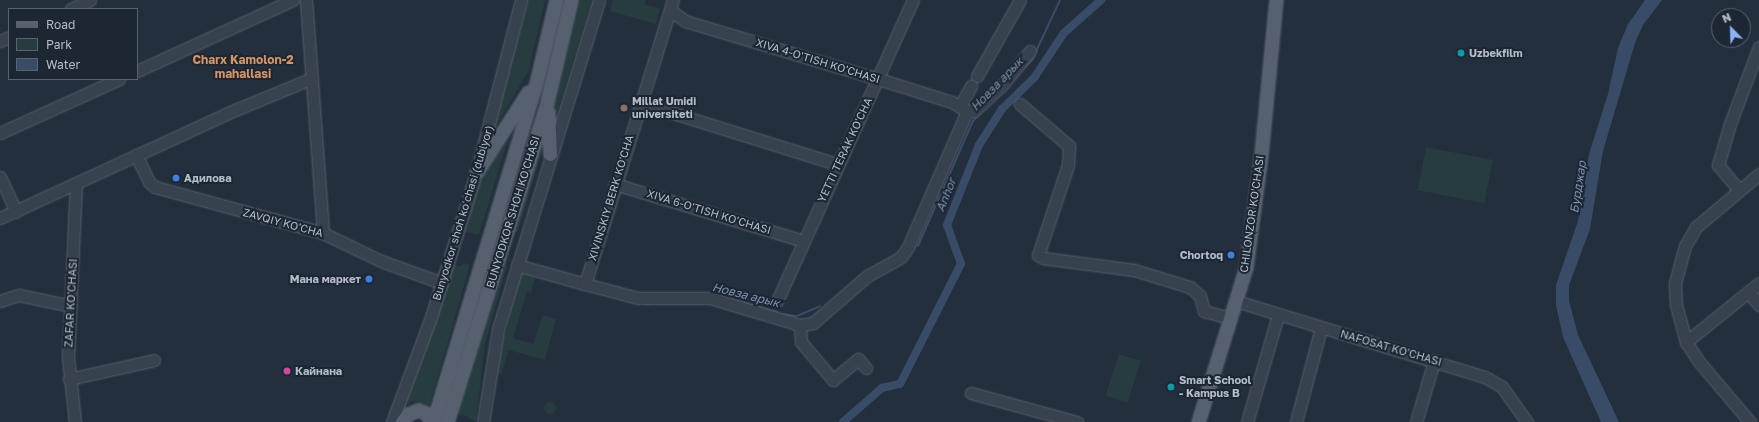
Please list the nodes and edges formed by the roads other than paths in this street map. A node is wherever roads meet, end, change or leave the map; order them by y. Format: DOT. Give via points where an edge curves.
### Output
graph roads {
  1 [pos="90,0"];
  2 [pos="293,0"];
  3 [pos="306,0"];
  4 [pos="521,0"];
  5 [pos="556,0"];
  6 [pos="571,0"];
  7 [pos="599,0"];
  8 [pos="913,0"];
  9 [pos="1026,0"];
  10 [pos="1276,0"];
  11 [pos="1018,4"];
  12 [pos="672,5"];
  13 [pos="73,8"];
  14 [pos="1759,47"];
  15 [pos="1030,51"];
  16 [pos="138,71"];
  17 [pos="878,78"];
  18 [pos="310,79"];
  19 [pos="537,79"];
  20 [pos="117,80"];
  21 [pos="547,102"];
  22 [pos="641,103"];
  23 [pos="1020,104"];
  24 [pos="963,108"];
  25 [pos="0,133"];
  26 [pos="550,154"];
  27 [pos="136,155"];
  28 [pos="837,164"];
  29 [pos="476,173"];
  30 [pos="1759,174"];
  31 [pos="0,177"];
  32 [pos="615,184"];
  33 [pos="76,185"];
  34 [pos="1739,190"];
  35 [pos="16,211"];
  36 [pos="0,218"];
  37 [pos="323,233"];
  38 [pos="804,241"];
  39 [pos="517,265"];
  40 [pos="442,283"];
  41 [pos="1759,283"];
  42 [pos="585,284"];
  43 [pos="1748,292"];
  44 [pos="777,300"];
  45 [pos="0,301"];
  46 [pos="1236,301"];
  47 [pos="1759,304"];
  48 [pos="71,306"];
  49 [pos="1278,315"];
  50 [pos="1230,318"];
  51 [pos="800,325"];
  52 [pos="1321,328"];
  53 [pos="1686,342"];
  54 [pos="154,360"];
  55 [pos="1434,361"];
  56 [pos="866,368"];
  57 [pos="69,379"];
  58 [pos="971,393"];
  59 [pos="75,422"];
  60 [pos="392,422"];
  61 [pos="402,422"];
  62 [pos="432,422"];
  63 [pos="448,422"];
  64 [pos="483,422"];
  65 [pos="1077,422"];
  66 [pos="1198,422"];
  67 [pos="1246,422"];
  68 [pos="1296,422"];
  69 [pos="1416,422"];
  70 [pos="1527,422"];
  71 [pos="1750,422"];
  1 -- 13 [label="street"];
  2 -- 16 [label="street"];
  3 -- 18 [label="street"];
  4 -- 29 [label="street, Bunyodkor shoh koʻchasi (dublyor)"];
  5 -- 19 [label="main road, BUNYODKOR SHOH KO'CHASI"];
  6 -- 21 [label="main road, BUNYODKOR SHOH KO'CHASI"];
  7 -- 26 [label="street"];
  8 -- 17 [label="street, YETTI TERAK KO'CHA"];
  9 -- 11 [label="street"];
  10 -- 46 [label="main road, CHILONZOR KO'CHASI" via="1255,212 1246,267"];
  11 -- 24 [label="street" via="974,81"];
  12 -- 17 [label="street, XIVA 4-O'TISH KO'CHASI" via="686,21"];
  12 -- 22 [label="street, XIVINSKIY BERK KO'CHA"];
  14 -- 34 [label="street" via="1730,124 1718,165"];
  15 -- 24 [label="street" via="1003,86 974,111"];
  17 -- 24 [label="street, XIVA 4-O'TISH KO'CHASI"];
  17 -- 28 [label="street, YETTI TERAK KO'CHA"];
  18 -- 27 [label="street"];
  18 -- 37 [label="street"];
  19 -- 29 [label="main road"];
  19 -- 62 [label="main road, BUNYODKOR SHOH KO'CHASI"];
  20 -- 25 [label="street"];
  21 -- 26 [label="main road"];
  21 -- 63 [label="main road, BUNYODKOR SHOH KO'CHASI"];
  22 -- 28 [label="street"];
  22 -- 32 [label="street, XIVINSKIY BERK KO'CHA"];
  23 -- 50 [label="street" via="1070,146 1068,165 1038,254 1043,258 1134,270 1190,287 1200,296 1204,311"];
  24 -- 51 [label="street" via="902,257 867,276 813,323"];
  26 -- 39 [label="street"];
  27 -- 33 [label="street"];
  27 -- 37 [label="street, ZAVQIY KO'CHA" via="149,182 155,187"];
  28 -- 38 [label="street, YETTI TERAK KO'CHA"];
  29 -- 40 [label="street, Bunyodkor shoh koʻchasi (dublyor)"];
  30 -- 34 [label="street"];
  31 -- 35 [label="street"];
  32 -- 38 [label="street, XIVA 6-O'TISH KO'CHASI"];
  32 -- 42 [label="street, XIVINSKIY BERK KO'CHA"];
  33 -- 35 [label="street"];
  33 -- 48 [label="street, ZAFAR KO'CHASI"];
  34 -- 53 [label="street" via="1696,227 1680,261 1674,283 1675,298"];
  35 -- 36 [label="street"];
  37 -- 40 [label="street, ZAVQIY KO'CHA" via="381,261"];
  38 -- 44 [label="street, YETTI TERAK KO'CHA"];
  39 -- 42 [label="street"];
  39 -- 64 [label="street" via="496,335"];
  40 -- 60 [label="street, Bunyodkor shoh koʻchasi (dublyor)"];
  41 -- 43 [label="street"];
  42 -- 51 [label="street" via="638,298 683,297 721,301"];
  43 -- 47 [label="street"];
  43 -- 53 [label="street"];
  45 -- 48 [label="street" via="20,295"];
  46 -- 49 [label="street, NAFOSAT KO'CHASI"];
  46 -- 50 [label="main road, CHILONZOR KO'CHASI"];
  48 -- 57 [label="street, ZAFAR KO'CHASI" via="68,340"];
  49 -- 52 [label="street, NAFOSAT KO'CHASI"];
  49 -- 67 [label="street"];
  50 -- 66 [label="main road, CHILONZOR KO'CHASI"];
  51 -- 56 [label="street" via="801,342 833,380 858,359"];
  52 -- 55 [label="street, NAFOSAT KO'CHASI"];
  52 -- 68 [label="street"];
  53 -- 71 [label="street" via="1700,363"];
  54 -- 57 [label="street"];
  55 -- 69 [label="street"];
  55 -- 70 [label="street, NAFOSAT KO'CHASI" via="1485,376 1502,387"];
  57 -- 59 [label="street, ZAFAR KO'CHASI"];
  58 -- 65 [label="street"];
  61 -- 62 [label="main road" via="408,414 418,410 426,413"];
}
